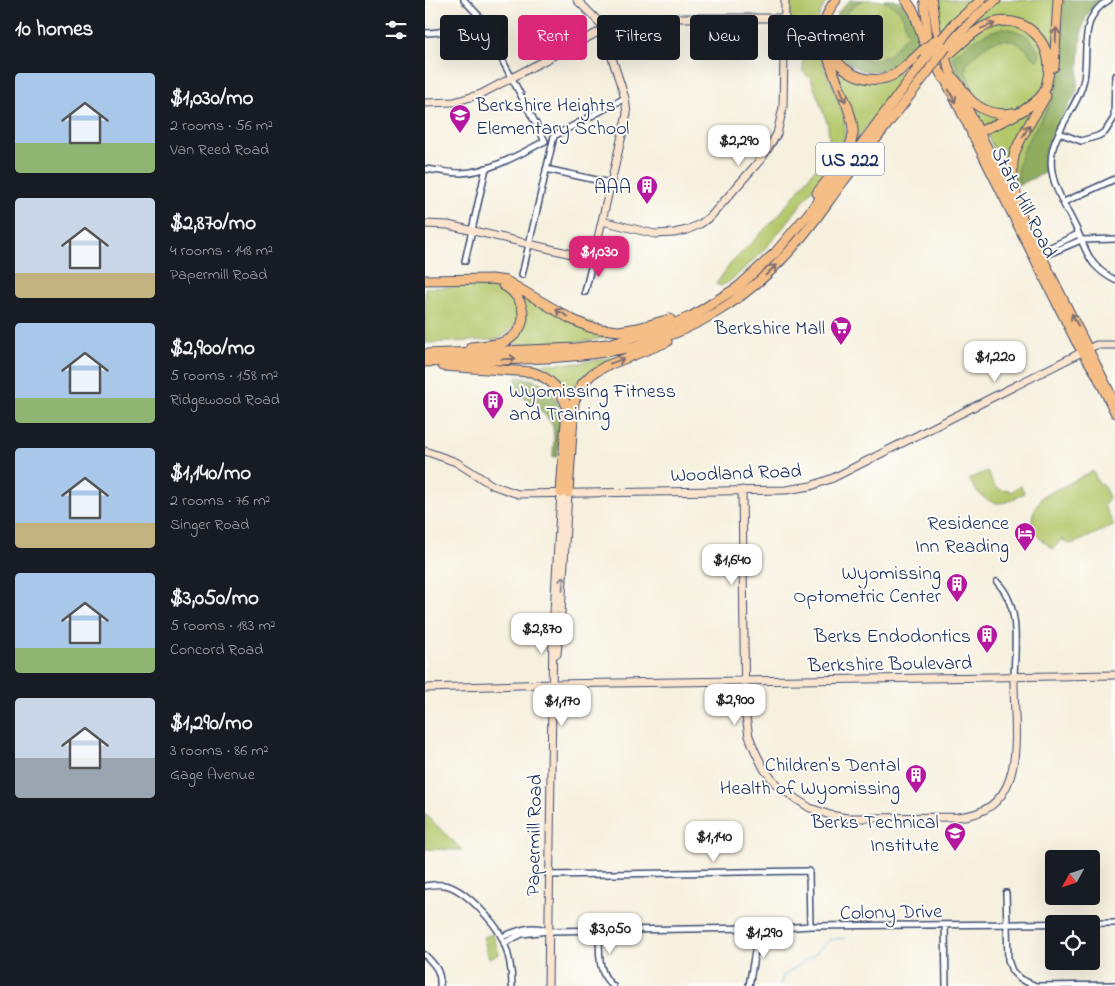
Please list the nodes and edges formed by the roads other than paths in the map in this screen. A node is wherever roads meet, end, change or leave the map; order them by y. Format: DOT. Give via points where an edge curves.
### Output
graph roads {
  1 [pos="464,0"];
  2 [pos="577,0"];
  3 [pos="785,0"];
  4 [pos="838,0"];
  5 [pos="905,0"];
  6 [pos="924,0"];
  7 [pos="932,0"];
  8 [pos="981,0"];
  9 [pos="996,0"];
  10 [pos="1058,0"];
  11 [pos="1109,0"];
  12 [pos="478,15"];
  13 [pos="785,15"];
  14 [pos="597,18"];
  15 [pos="680,18"];
  16 [pos="768,18"];
  17 [pos="954,24"];
  18 [pos="597,32"];
  19 [pos="425,33"];
  20 [pos="440,33"];
  21 [pos="947,50"];
  22 [pos="502,60"];
  23 [pos="613,60"];
  24 [pos="784,60"];
  25 [pos="1115,76"];
  26 [pos="512,78"];
  27 [pos="948,78"];
  28 [pos="625,98"];
  29 [pos="1044,99"];
  30 [pos="425,104"];
  31 [pos="1021,111"];
  32 [pos="1059,134"];
  33 [pos="976,135"];
  34 [pos="486,168"];
  35 [pos="425,169"];
  36 [pos="546,169"];
  37 [pos="1115,178"];
  38 [pos="610,183"];
  39 [pos="1064,202"];
  40 [pos="1020,210"];
  41 [pos="601,221"];
  42 [pos="425,224"];
  43 [pos="472,231"];
  44 [pos="1080,237"];
  45 [pos="1115,239"];
  46 [pos="529,244"];
  47 [pos="775,253"];
  48 [pos="1038,256"];
  49 [pos="593,259"];
  50 [pos="465,261"];
  51 [pos="522,275"];
  52 [pos="425,280"];
  53 [pos="1115,280"];
  54 [pos="425,284"];
  55 [pos="756,284"];
  56 [pos="738,287"];
  57 [pos="585,292"];
  58 [pos="1115,345"];
  59 [pos="425,350"];
  60 [pos="1085,350"];
  61 [pos="425,354"];
  62 [pos="425,364"];
  63 [pos="1115,402"];
  64 [pos="1115,413"];
  65 [pos="425,451"];
  66 [pos="742,490"];
  67 [pos="564,493"];
  68 [pos="997,582"];
  69 [pos="1115,675"];
  70 [pos="1014,677"];
  71 [pos="744,681"];
  72 [pos="553,684"];
  73 [pos="425,688"];
  74 [pos="549,875"];
  75 [pos="425,886"];
  76 [pos="1006,893"];
  77 [pos="1115,923"];
  78 [pos="1007,924"];
  79 [pos="945,925"];
  80 [pos="810,926"];
  81 [pos="759,928"];
  82 [pos="599,930"];
  83 [pos="548,931"];
  84 [pos="503,940"];
  85 [pos="425,955"];
  86 [pos="1115,985"];
  87 [pos="440,986"];
  88 [pos="512,986"];
  89 [pos="548,986"];
  90 [pos="613,986"];
  91 [pos="749,986"];
  92 [pos="946,986"];
  1 -- 12 [label="street"];
  2 -- 14 [label="street"];
  3 -- 13 [label="street"];
  4 -- 17 [label="highway, bridge" via="829,16 829,46 835,59 848,72 867,79 886,77 902,70"];
  4 -- 47 [label="highway, one-way" via="825,20 823,36 852,121 852,137 846,154"];
  5 -- 27 [label="highway" via="914,12 924,42"];
  6 -- 27 [label="main road, State Hill Road" via="928,35"];
  7 -- 27 [label="main road, State Hill Road"];
  8 -- 17 [label="highway, US 222"];
  9 -- 21 [label="highway, US 222"];
  29 -- 10 [label="highway, one-way" via="1054,73"];
  11 -- 32 [label="street" via="1096,10 1088,24 1081,88"];
  15 -- 16 [label="street"];
  17 -- 47 [label="highway, US 222, bridge"];
  18 -- 26 [label="street"];
  19 -- 20 [label="street"];
  21 -- 31 [label="highway, one-way" via="989,24 1015,23 1033,32 1045,46 1049,70 1044,91"];
  55 -- 21 [label="highway, US 222, one-way, bridge" via="787,255"];
  22 -- 26 [label="street"];
  23 -- 28 [label="street"];
  24 -- 41 [label="street" via="783,105 778,129 766,153 706,219 694,227 655,234"];
  25 -- 32 [label="street" via="1114,118 1105,132 1081,141"];
  26 -- 30 [label="street" via="472,98"];
  26 -- 34 [label="street" via="545,140"];
  27 -- 31 [label="highway" via="960,84 970,100 985,110 1001,114"];
  27 -- 33 [label="main road, State Hill Road"];
  28 -- 36 [label="street" via="554,136"];
  28 -- 38 [label="street" via="627,114"];
  29 -- 33 [label="highway" via="1026,113"];
  40 -- 29 [label="highway, one-way" via="1013,181 1013,157"];
  31 -- 33 [label="highway"];
  32 -- 39 [label="street" via="1051,164"];
  33 -- 40 [label="main road, State Hill Road"];
  33 -- 48 [label="main road, State Hill Road"];
  34 -- 35 [label="street" via="461,173"];
  34 -- 43 [label="street"];
  36 -- 38 [label="street"];
  36 -- 46 [label="street"];
  37 -- 39 [label="street"];
  38 -- 41 [label="street"];
  39 -- 44 [label="street"];
  40 -- 48 [label="main road, State Hill Road"];
  41 -- 49 [label="street"];
  42 -- 43 [label="street"];
  43 -- 46 [label="street"];
  43 -- 50 [label="street"];
  44 -- 45 [label="street"];
  44 -- 48 [label="street"];
  44 -- 53 [label="street" via="1095,266"];
  46 -- 49 [label="street"];
  46 -- 51 [label="street"];
  47 -- 56 [label="highway, US 222"];
  48 -- 60 [label="main road, State Hill Road"];
  49 -- 57 [label="street"];
  56 -- 52 [label="highway, one-way" via="668,320 638,328 612,330 577,322 506,281"];
  54 -- 59 [label="highway" via="502,285 514,292 523,310 520,327 505,341"];
  62 -- 55 [label="highway, US 222, one-way" via="603,352 660,340 691,326"];
  67 -- 55 [label="highway, one-way" via="575,402 585,380 597,370 712,321"];
  56 -- 61 [label="highway, US 222" via="692,316 654,332 607,344"];
  58 -- 60 [label="street, Woodland Road" via="1095,345"];
  60 -- 63 [label="main road, State Hill Road"];
  60 -- 64 [label="main road, State Hill Road"];
  60 -- 66 [label="street, Woodland Road" via="824,482 797,489"];
  62 -- 67 [label="highway" via="533,372 556,387 567,407"];
  65 -- 67 [label="street, Woodland Road" via="456,462 501,489 519,494"];
  66 -- 67 [label="street, Woodland Road"];
  66 -- 71 [label="street"];
  67 -- 72 [label="street, Papermill Road" via="561,613"];
  68 -- 70 [label="street" via="1013,610"];
  69 -- 70 [label="street, Berkshire Boulevard"];
  70 -- 71 [label="street, Berkshire Boulevard"];
  70 -- 71 [label="street" via="1014,765 1008,786 998,800 982,811 942,817 847,818 820,812 793,798 770,776 755,751 746,720"];
  71 -- 72 [label="street, Berkshire Boulevard"];
  72 -- 73 [label="street, Berkshire Boulevard"];
  72 -- 74 [label="street, Papermill Road"];
  74 -- 80 [label="street" via="809,871"];
  74 -- 83 [label="street, Papermill Road"];
  75 -- 84 [label="street" via="443,884 460,891"];
  76 -- 78 [label="street"];
  77 -- 78 [label="street, Colony Drive"];
  78 -- 79 [label="street, Colony Drive"];
  78 -- 86 [label="street" via="1009,965 1023,981 1036,986"];
  79 -- 80 [label="street, Colony Drive"];
  79 -- 92 [label="street"];
  80 -- 81 [label="street, Colony Drive"];
  81 -- 82 [label="street, Colony Drive"];
  81 -- 91 [label="street"];
  82 -- 83 [label="street, Colony Drive"];
  82 -- 90 [label="street" via="602,970"];
  83 -- 84 [label="street, Colony Drive" via="540,927 526,928"];
  83 -- 89 [label="street, Papermill Road"];
  84 -- 88 [label="street"];
  85 -- 87 [label="street" via="437,969"];
}
